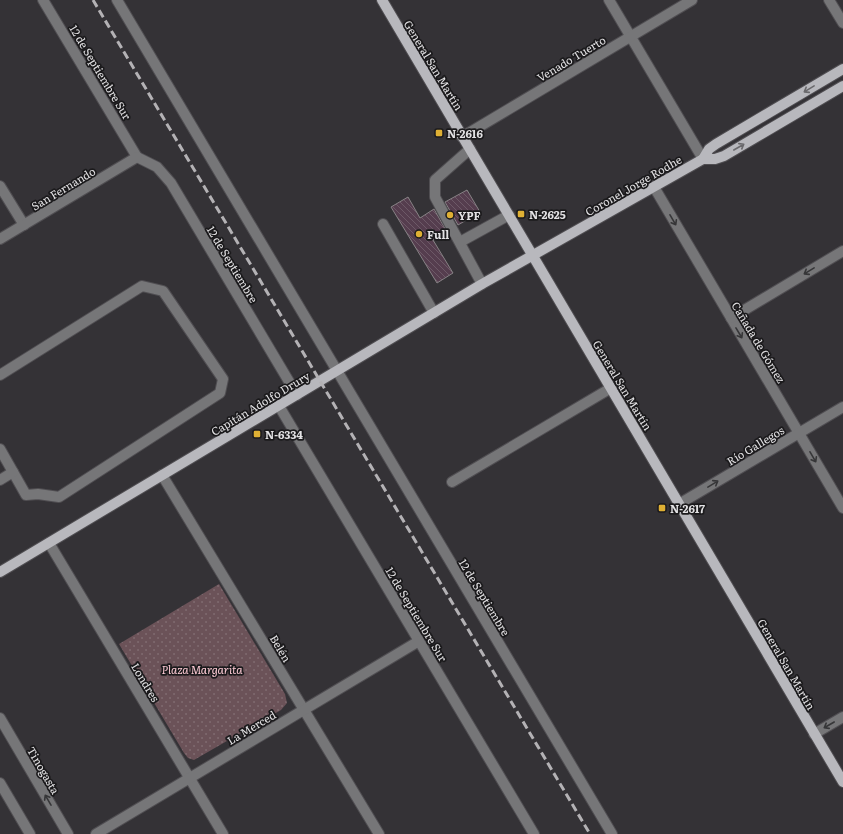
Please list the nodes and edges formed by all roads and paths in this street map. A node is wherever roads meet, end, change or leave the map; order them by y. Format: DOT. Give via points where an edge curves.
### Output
graph roads {
  1 [pos="43,0"];
  2 [pos="117,0"];
  3 [pos="382,0"];
  4 [pos="609,0"];
  5 [pos="692,0"];
  6 [pos="830,0"];
  7 [pos="843,23"];
  8 [pos="630,36"];
  9 [pos="843,69"];
  10 [pos="843,86"];
  11 [pos="462,137"];
  12 [pos="470,149"];
  13 [pos="137,157"];
  14 [pos="703,159"];
  15 [pos="0,186"];
  16 [pos="654,187"];
  17 [pos="509,215"];
  18 [pos="383,224"];
  19 [pos="24,225"];
  20 [pos="0,239"];
  21 [pos="460,242"];
  22 [pos="843,251"];
  23 [pos="533,256"];
  24 [pos="482,284"];
  25 [pos="434,313"];
  26 [pos="731,318"];
  27 [pos="337,372"];
  28 [pos="0,375"];
  29 [pos="611,388"];
  30 [pos="297,395"];
  31 [pos="279,406"];
  32 [pos="843,407"];
  33 [pos="799,433"];
  34 [pos="0,449"];
  35 [pos="13,472"];
  36 [pos="162,475"];
  37 [pos="0,480"];
  38 [pos="452,482"];
  39 [pos="679,504"];
  40 [pos="843,508"];
  41 [pos="49,543"];
  42 [pos="0,572"];
  43 [pos="419,641"];
  44 [pos="304,710"];
  45 [pos="843,717"];
  46 [pos="0,718"];
  47 [pos="814,734"];
  48 [pos="190,778"];
  49 [pos="843,782"];
  50 [pos="0,783"];
  51 [pos="30,834"];
  52 [pos="68,834"];
  53 [pos="96,834"];
  54 [pos="224,834"];
  55 [pos="379,834"];
  56 [pos="534,834"];
  57 [pos="612,834"];
  1 -- 13 [label="street, 12 de Septiembre Sur"];
  2 -- 27 [label="street, 12 de Septiembre"];
  3 -- 11 [label="main road, General San Martín"];
  4 -- 8 [label="street"];
  5 -- 8 [label="street, Venado Tuerto"];
  6 -- 7 [label="street"];
  8 -- 11 [label="street, Venado Tuerto"];
  8 -- 14 [label="street"];
  9 -- 14 [label="main road, Coronel Jorge Rodhe, one-way" via="716,144"];
  14 -- 10 [label="main road, Coronel Jorge Rodhe, one-way" via="724,156"];
  11 -- 12 [label="main road, General San Martín"];
  12 -- 17 [label="main road, General San Martín"];
  12 -- 21 [label="street" via="435,180 434,197"];
  13 -- 19 [label="street, San Fernando"];
  13 -- 30 [label="street, 12 de Septiembre" via="156,167 171,183"];
  14 -- 16 [label="main road, Coronel Jorge Rodhe"];
  15 -- 19 [label="street"];
  16 -- 23 [label="main road, Coronel Jorge Rodhe"];
  16 -- 26 [label="street, Cañada de Gómez, one-way"];
  17 -- 21 [label="street"];
  17 -- 23 [label="main road, General San Martín"];
  18 -- 25 [label="street"];
  19 -- 20 [label="street, San Fernando"];
  21 -- 24 [label="street"];
  22 -- 26 [label="street, one-way"];
  23 -- 24 [label="main road, Capitán Adolfo Drury"];
  23 -- 29 [label="main road, General San Martín"];
  24 -- 25 [label="main road, Capitán Adolfo Drury"];
  25 -- 27 [label="main road, Capitán Adolfo Drury"];
  26 -- 33 [label="street, Cañada de Gómez, one-way"];
  27 -- 30 [label="main road, Capitán Adolfo Drury"];
  27 -- 57 [label="street, 12 de Septiembre"];
  28 -- 35 [label="street" via="142,286 163,291 223,379 220,393 59,497 26,495"];
  29 -- 38 [label="street"];
  29 -- 39 [label="main road, General San Martín"];
  30 -- 31 [label="main road, Capitán Adolfo Drury"];
  31 -- 36 [label="main road, Capitán Adolfo Drury"];
  31 -- 43 [label="street, 12 de Septiembre Sur"];
  32 -- 33 [label="street, Río Gallegos"];
  39 -- 33 [label="street, Río Gallegos, one-way"];
  33 -- 40 [label="street, Cañada de Gómez, one-way"];
  34 -- 35 [label="street"];
  35 -- 37 [label="street"];
  36 -- 41 [label="main road, Capitán Adolfo Drury"];
  36 -- 44 [label="street, Belén"];
  39 -- 47 [label="main road, General San Martín"];
  41 -- 42 [label="main road, Capitán Adolfo Drury"];
  41 -- 48 [label="street, Londres"];
  43 -- 44 [label="street, La Merced"];
  43 -- 56 [label="street, 12 de Septiembre Sur"];
  44 -- 48 [label="street, La Merced"];
  44 -- 55 [label="street, Belén"];
  45 -- 47 [label="street, one-way"];
  52 -- 46 [label="street, Tinogasta, one-way"];
  47 -- 49 [label="main road, General San Martín"];
  48 -- 53 [label="street, La Merced"];
  48 -- 54 [label="street, Londres"];
  50 -- 51 [label="street"];
}
